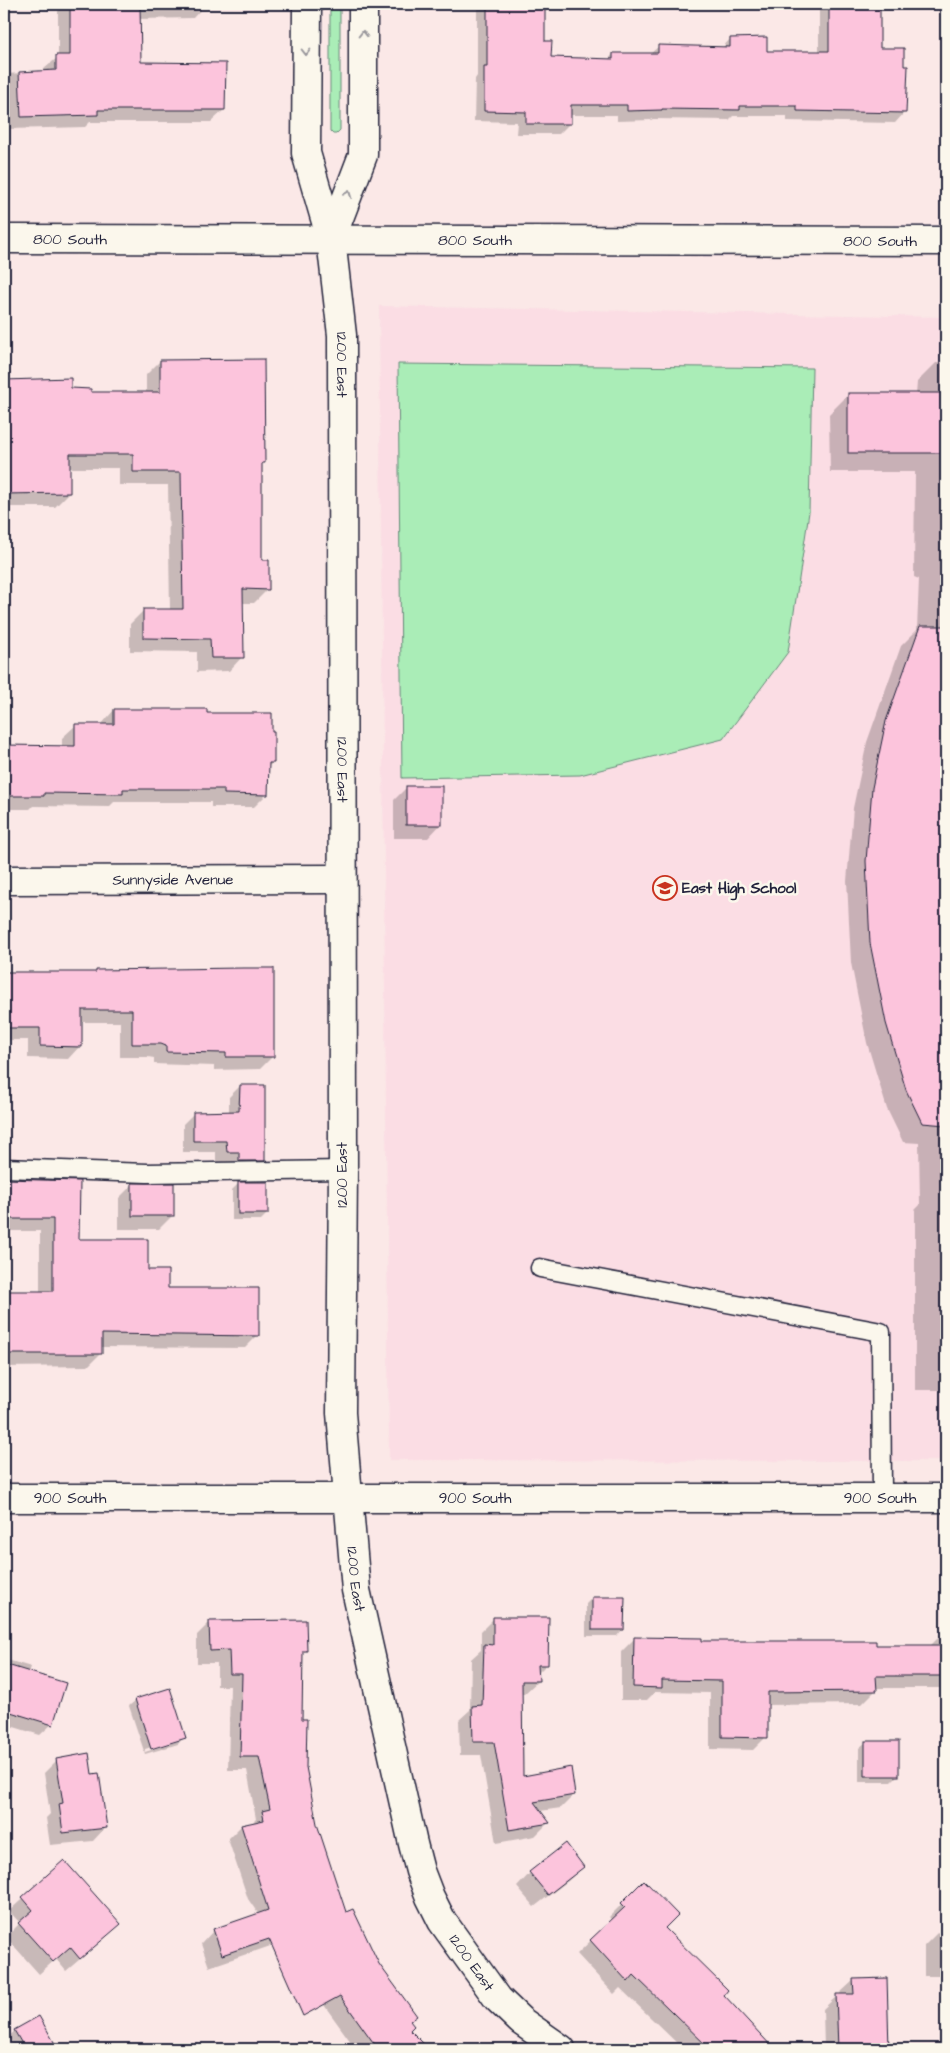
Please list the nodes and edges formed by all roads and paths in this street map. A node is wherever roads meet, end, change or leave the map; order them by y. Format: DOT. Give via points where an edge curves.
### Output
graph roads {
  1 [pos="307,4"];
  2 [pos="363,4"];
  3 [pos="4,239"];
  4 [pos="331,239"];
  5 [pos="946,241"];
  6 [pos="342,879"];
  7 [pos="4,880"];
  8 [pos="4,1168"];
  9 [pos="343,1170"];
  10 [pos="540,1268"];
  11 [pos="4,1498"];
  12 [pos="882,1498"];
  13 [pos="946,1498"];
  14 [pos="348,1500"];
  15 [pos="562,2049"];
  1 -- 4 [label="street, 1200 East, one-way" via="306,154"];
  4 -- 2 [label="street, 1200 East, one-way" via="363,155"];
  3 -- 4 [label="street, 800 South"];
  4 -- 5 [label="street, 800 South"];
  4 -- 6 [label="street, 1200 East" via="342,335"];
  6 -- 7 [label="street, Sunnyside Avenue"];
  6 -- 9 [label="street, 1200 East"];
  8 -- 9 [label="lane" via="148,1173"];
  9 -- 14 [label="street, 1200 East" via="341,1413"];
  10 -- 12 [label="lane" via="881,1332"];
  11 -- 14 [label="street, 900 South"];
  12 -- 13 [label="street, 900 South"];
  12 -- 14 [label="street, 900 South"];
  14 -- 15 [label="street, 1200 East" via="356,1590 413,1844 430,1897 442,1921 498,1999 521,2021"];
}
